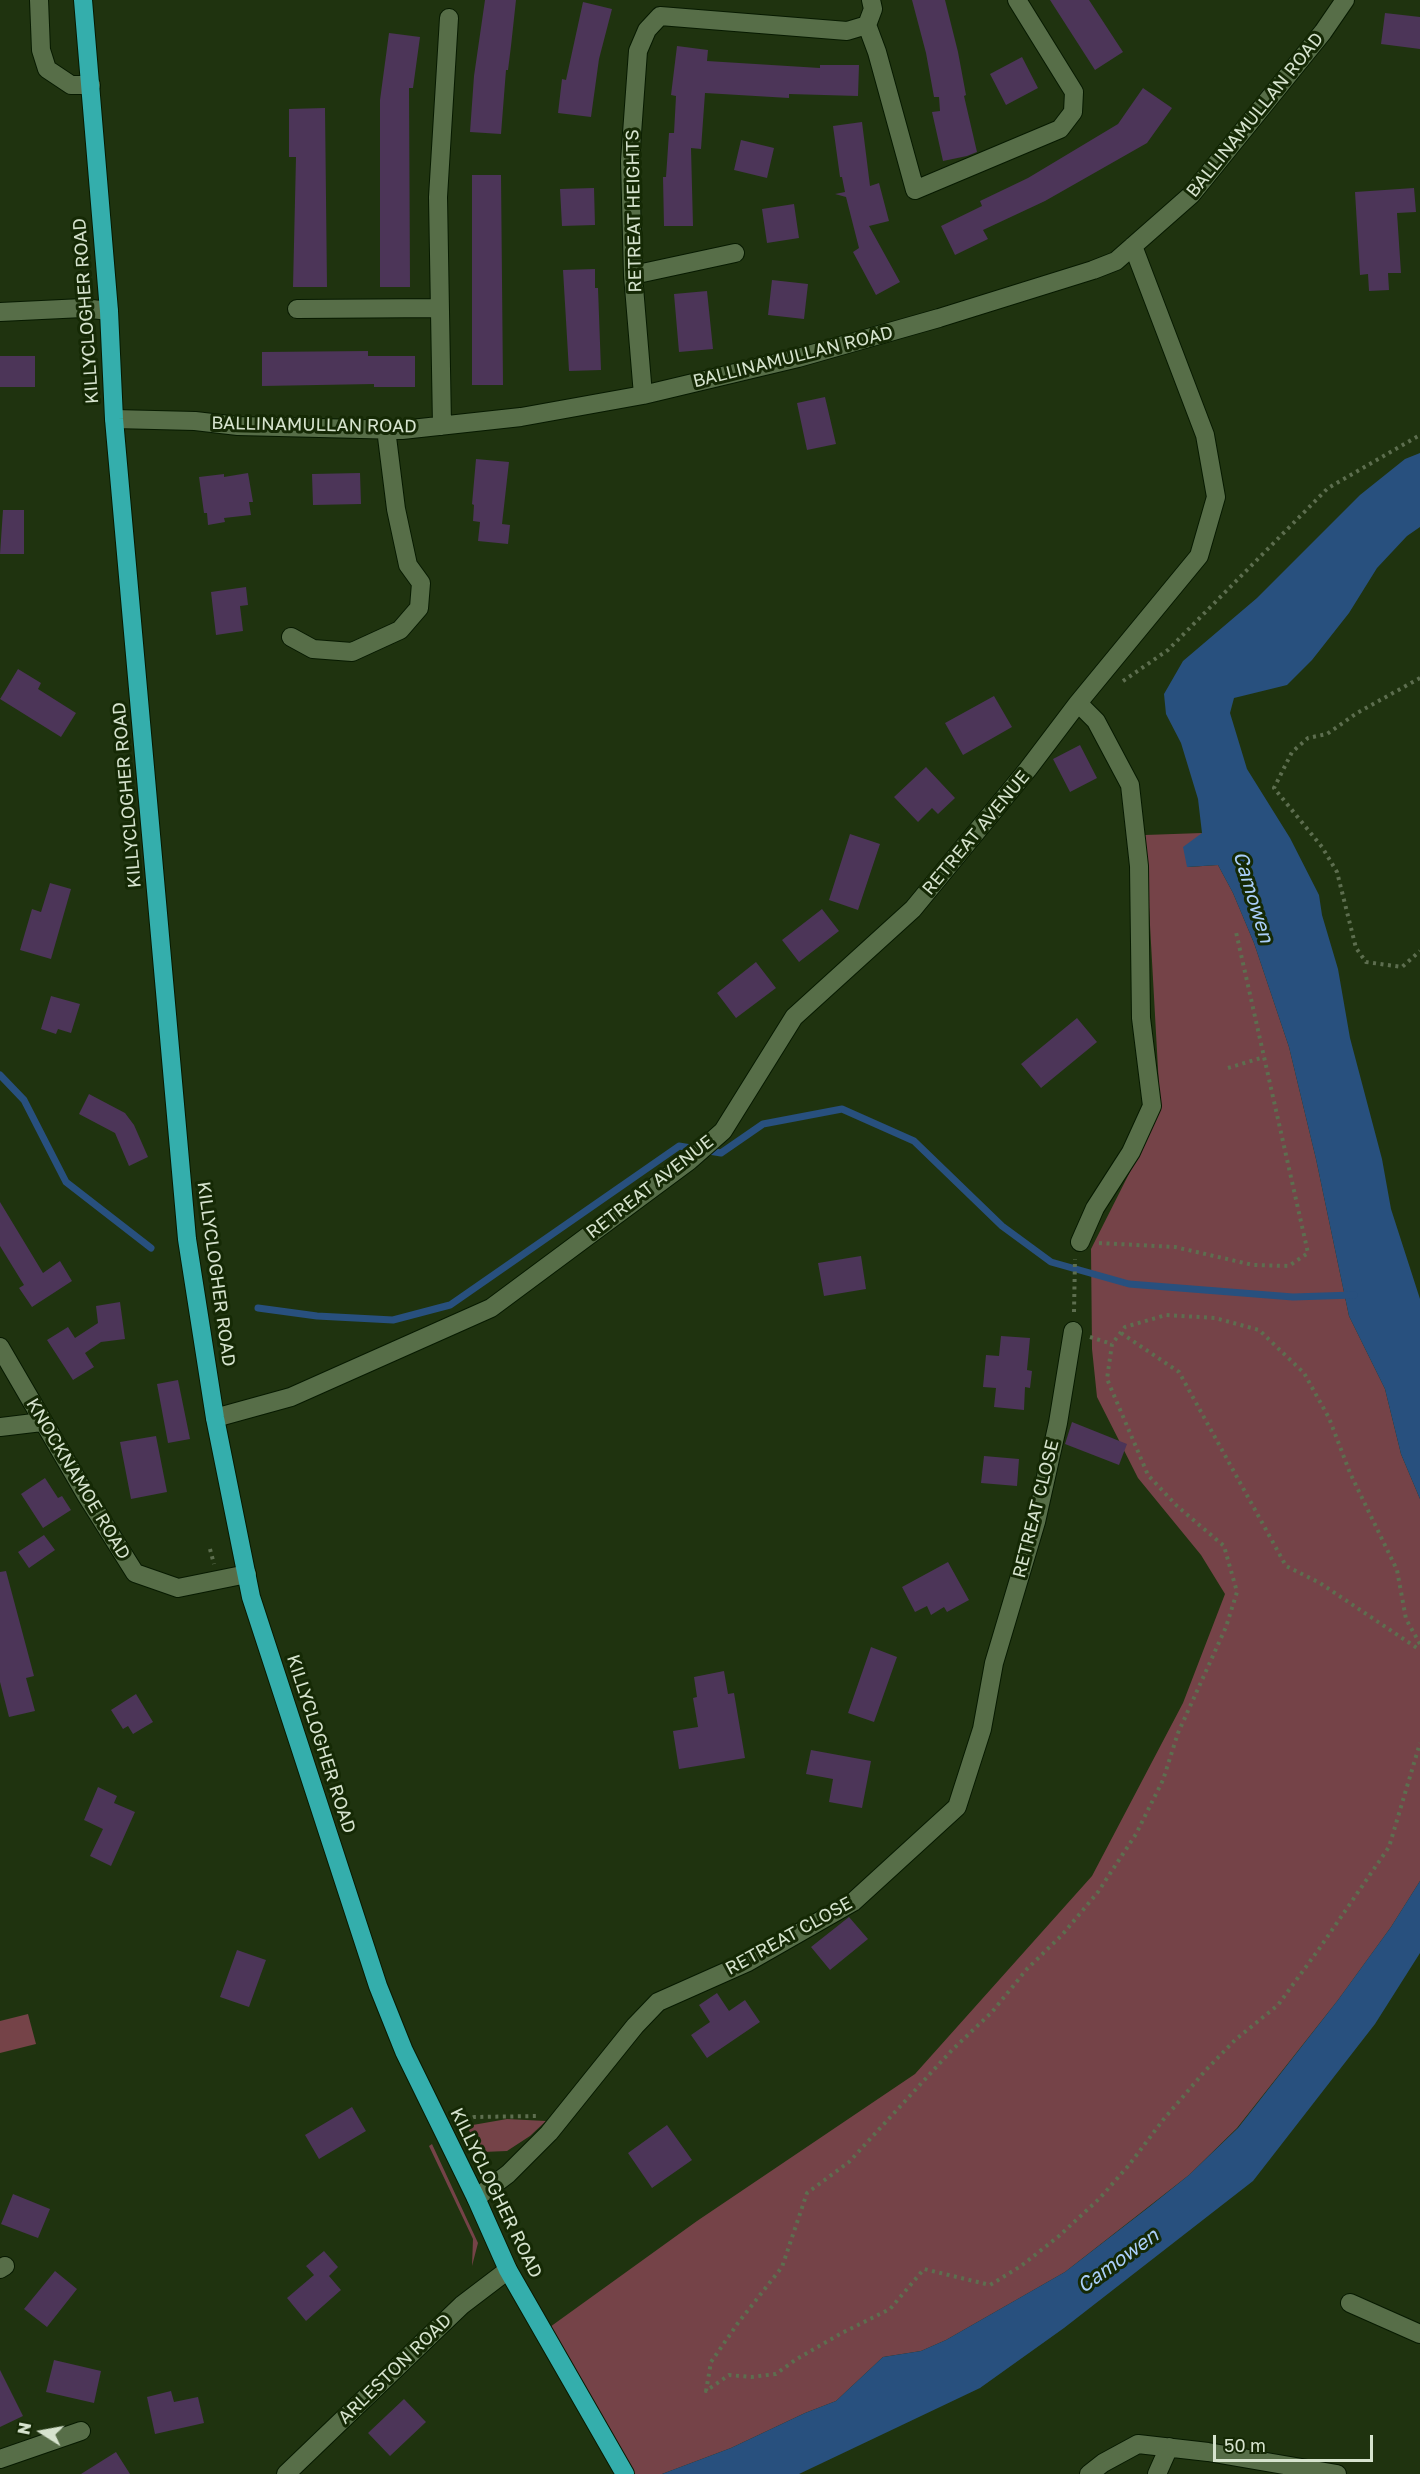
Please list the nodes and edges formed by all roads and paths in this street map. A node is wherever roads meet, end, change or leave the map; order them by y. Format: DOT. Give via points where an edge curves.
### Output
graph roads {
  1 [pos="39,0"];
  2 [pos="83,0"];
  3 [pos="871,0"];
  4 [pos="1017,0"];
  5 [pos="1345,0"];
  6 [pos="449,18"];
  7 [pos="867,25"];
  8 [pos="91,85"];
  9 [pos="1133,246"];
  10 [pos="735,253"];
  11 [pos="633,274"];
  12 [pos="440,308"];
  13 [pos="297,309"];
  14 [pos="109,311"];
  15 [pos="0,312"];
  16 [pos="643,395"];
  17 [pos="114,419"];
  18 [pos="441,426"];
  19 [pos="386,429"];
  20 [pos="1420,435"];
  21 [pos="291,637"];
  22 [pos="1420,678"];
  23 [pos="1118,685"];
  24 [pos="1078,703"];
  25 [pos="1236,932"];
  26 [pos="1420,951"];
  27 [pos="1264,1057"];
  28 [pos="1228,1068"];
  29 [pos="1078,1248"];
  30 [pos="1073,1331"];
  31 [pos="1121,1333"];
  32 [pos="0,1347"];
  33 [pos="215,1418"];
  34 [pos="42,1422"];
  35 [pos="0,1427"];
  36 [pos="247,1574"];
  37 [pos="1420,1644"];
  38 [pos="1420,1650"];
  39 [pos="1420,1743"];
  40 [pos="560,2118"];
  41 [pos="460,2122"];
  42 [pos="476,2198"];
  43 [pos="508,2270"];
  44 [pos="1350,2303"];
  45 [pos="1420,2334"];
  46 [pos="81,2431"];
  47 [pos="1169,2447"];
  48 [pos="0,2459"];
  49 [pos="624,2470"];
  50 [pos="286,2474"];
  51 [pos="1089,2474"];
  52 [pos="1157,2474"];
  53 [pos="1337,2474"];
  1 -- 8 [label="street" via="41,50 48,69 71,85"];
  2 -- 8 [label="highway, KILLYCLOGHER ROAD"];
  3 -- 7 [label="street" via="873,9"];
  4 -- 7 [label="street" via="1074,92 1073,112 1060,129 915,190"];
  5 -- 9 [label="street, BALLINAMULLAN ROAD" via="1191,195"];
  6 -- 12 [label="street" via="438,197"];
  7 -- 11 [label="street, RETREAT HEIGHTS" via="847,31 660,16 647,30 638,51 630,161"];
  8 -- 14 [label="highway, KILLYCLOGHER ROAD"];
  9 -- 16 [label="street, BALLINAMULLAN ROAD" via="1116,261 1093,270 939,318 798,358"];
  9 -- 24 [label="street, RETREAT AVENUE" via="1205,435 1216,496 1199,556"];
  10 -- 11 [label="street"];
  11 -- 16 [label="street, RETREAT HEIGHTS"];
  12 -- 13 [label="street"];
  12 -- 18 [label="street"];
  14 -- 15 [label="street" via="83,308"];
  14 -- 17 [label="highway, KILLYCLOGHER ROAD"];
  16 -- 18 [label="street, BALLINAMULLAN ROAD" via="521,417"];
  17 -- 19 [label="street, BALLINAMULLAN ROAD"];
  17 -- 33 [label="highway, KILLYCLOGHER ROAD" via="187,1239"];
  18 -- 19 [label="street, BALLINAMULLAN ROAD"];
  19 -- 21 [label="street" via="408,565 421,584 419,608 400,630 352,652 313,649"];
  20 -- 23 [label="path" via="1328,488 1168,650"];
  22 -- 26 [label="path" via="1327,734 1308,738 1292,752 1274,788 1337,872 1356,948 1366,962 1402,967"];
  24 -- 29 [label="street" via="1096,721 1130,784 1139,866 1141,1018 1152,1106 1131,1152 1095,1208"];
  24 -- 33 [label="street, RETREAT AVENUE" via="913,909 794,1017 723,1131 689,1161 491,1308 291,1397"];
  25 -- 27 [label="path"];
  27 -- 28 [label="path"];
  27 -- 29 [label="path" via="1308,1253 1289,1266 1253,1265 1175,1248"];
  29 -- 30 [label="path"];
  30 -- 40 [label="street, RETREAT CLOSE" via="1036,1522 994,1663 982,1729 957,1807 853,1902 748,1962 658,2002"];
  31 -- 37 [label="path" via="1131,1324 1166,1315 1215,1317 1260,1330 1304,1373 1329,1418 1396,1570 1406,1619"];
  31 -- 38 [label="path" via="1179,1372 1286,1566 1320,1583"];
  31 -- 39 [label="path" via="1112,1344 1107,1379 1148,1475 1224,1546 1237,1592 1226,1627 1178,1733 1163,1780 1136,1834 1098,1892 992,2012 849,2162 807,2193 782,2267 711,2362 706,2391 729,2375 776,2374 813,2349 890,2309 924,2269 990,2285 1059,2236 1100,2198 1235,2040 1278,2005 1389,1847"];
  32 -- 34 [label="street, KNOCKNAMOE ROAD"];
  33 -- 36 [label="highway, KILLYCLOGHER ROAD"];
  34 -- 35 [label="street"];
  34 -- 36 [label="street, KNOCKNAMOE ROAD" via="135,1573 178,1588"];
  36 -- 42 [label="highway, KILLYCLOGHER ROAD" via="251,1597 378,1986 404,2051"];
  40 -- 41 [label="path" via="474,2116"];
  40 -- 42 [label="street, RETREAT CLOSE" via="508,2174"];
  42 -- 43 [label="highway, KILLYCLOGHER ROAD"];
  43 -- 49 [label="highway, KILLYCLOGHER ROAD"];
  43 -- 50 [label="street, ARLESTON ROAD" via="462,2306"];
  44 -- 45 [label="street"];
  46 -- 48 [label="street"];
  47 -- 51 [label="street" via="1138,2444"];
  47 -- 52 [label="street"];
  47 -- 53 [label="street"];
}
